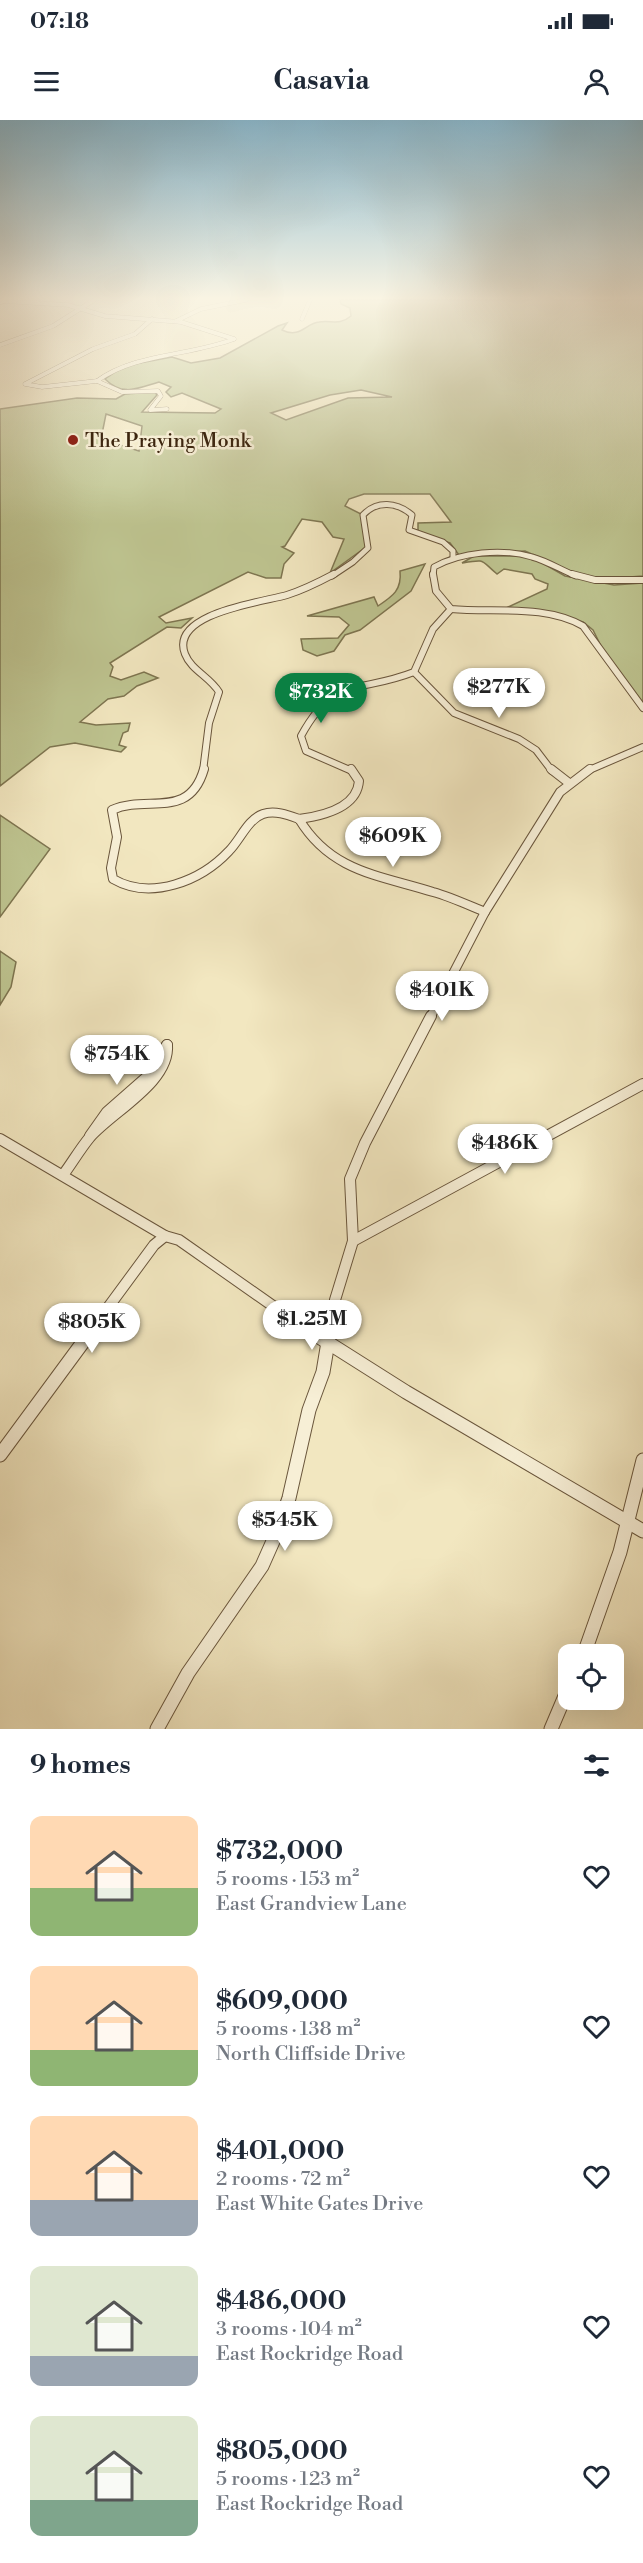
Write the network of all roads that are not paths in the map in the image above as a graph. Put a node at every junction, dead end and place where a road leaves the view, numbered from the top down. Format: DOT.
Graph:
graph roads {
  1 [pos="43,375"];
  2 [pos="105,375"];
  3 [pos="97,381"];
  4 [pos="167,409"];
  5 [pos="453,558"];
  6 [pos="643,580"];
  7 [pos="451,609"];
  8 [pos="414,672"];
  9 [pos="643,708"];
  10 [pos="643,747"];
  11 [pos="569,783"];
  12 [pos="299,819"];
  13 [pos="485,912"];
  14 [pos="643,1084"];
  15 [pos="89,1138"];
  16 [pos="0,1139"];
  17 [pos="63,1175"];
  18 [pos="165,1236"];
  19 [pos="353,1241"];
  20 [pos="327,1342"];
  21 [pos="0,1455"];
  22 [pos="643,1460"];
  23 [pos="626,1521"];
  24 [pos="643,1531"];
  25 [pos="588,1644"];
  26 [pos="559,1710"];
  27 [pos="157,1729"];
  28 [pos="550,1729"];
  1 -- 3 [label="street"];
  2 -- 3 [label="street"];
  3 -- 4 [label="street"];
  5 -- 6 [label="street"];
  5 -- 7 [label="street"];
  5 -- 12 [label="street"];
  7 -- 8 [label="street"];
  7 -- 9 [label="street"];
  8 -- 11 [label="street"];
  8 -- 12 [label="street"];
  10 -- 11 [label="street"];
  11 -- 13 [label="street"];
  12 -- 13 [label="street"];
  13 -- 19 [label="street"];
  14 -- 19 [label="street"];
  15 -- 15 [label="street"];
  15 -- 17 [label="street"];
  16 -- 17 [label="street"];
  17 -- 18 [label="street"];
  18 -- 20 [label="street"];
  18 -- 21 [label="street"];
  19 -- 20 [label="street"];
  20 -- 23 [label="street"];
  20 -- 27 [label="street"];
  22 -- 23 [label="street"];
  23 -- 24 [label="street"];
  23 -- 25 [label="street"];
  26 -- 28 [label="street"];
}
